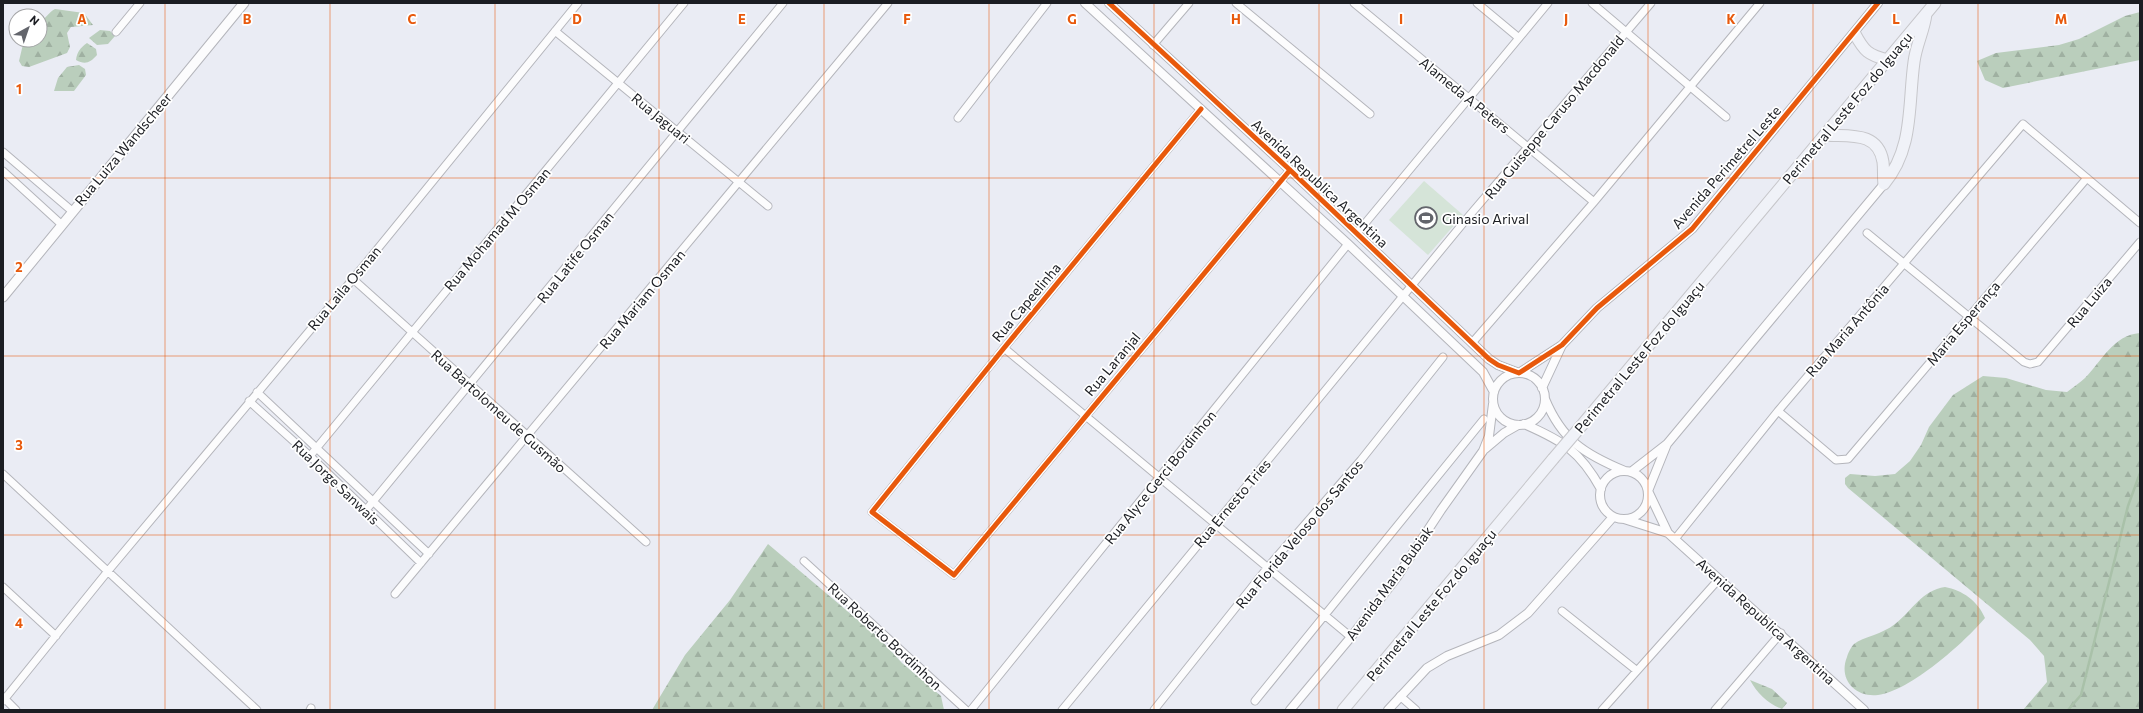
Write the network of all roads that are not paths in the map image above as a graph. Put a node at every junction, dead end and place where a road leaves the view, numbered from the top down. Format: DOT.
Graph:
graph roads {
  1 [pos="140,3"];
  2 [pos="244,3"];
  3 [pos="578,3"];
  4 [pos="684,3"];
  5 [pos="784,3"];
  6 [pos="888,3"];
  7 [pos="1048,3"];
  8 [pos="1085,3"];
  9 [pos="1109,3"];
  10 [pos="1189,3"];
  11 [pos="1236,3"];
  12 [pos="1354,3"];
  13 [pos="1477,3"];
  14 [pos="1548,3"];
  15 [pos="1592,3"];
  16 [pos="1651,3"];
  17 [pos="1760,3"];
  18 [pos="1878,3"];
  19 [pos="1935,3"];
  20 [pos="1926,14"];
  21 [pos="555,31"];
  22 [pos="116,32"];
  23 [pos="1626,33"];
  24 [pos="1855,34"];
  25 [pos="1519,38"];
  26 [pos="1153,45"];
  27 [pos="1888,60"];
  28 [pos="618,83"];
  29 [pos="1689,86"];
  30 [pos="1469,99"];
  31 [pos="1201,109"];
  32 [pos="1370,114"];
  33 [pos="1726,117"];
  34 [pos="958,118"];
  35 [pos="678,132"];
  36 [pos="1825,135"];
  37 [pos="1528,146"];
  38 [pos="3,152"];
  39 [pos="1290,170"];
  40 [pos="3,172"];
  41 [pos="2087,178"];
  42 [pos="1280,182"];
  43 [pos="740,183"];
  44 [pos="1884,184"];
  45 [pos="1594,202"];
  46 [pos="768,206"];
  47 [pos="72,211"];
  48 [pos="2140,223"];
  49 [pos="61,224"];
  50 [pos="1357,233"];
  51 [pos="1867,233"];
  52 [pos="2140,242"];
  53 [pos="1348,244"];
  54 [pos="1903,264"];
  55 [pos="353,279"];
  56 [pos="1412,286"];
  57 [pos="3,297"];
  58 [pos="1403,298"];
  59 [pos="1968,317"];
  60 [pos="412,332"];
  61 [pos="1472,343"];
  62 [pos="1562,345"];
  63 [pos="1004,348"];
  64 [pos="1443,357"];
  65 [pos="1519,373"];
  66 [pos="470,385"];
  67 [pos="1542,388"];
  68 [pos="257,392"];
  69 [pos="1494,392"];
  70 [pos="1545,399"];
  71 [pos="249,401"];
  72 [pos="1494,404"];
  73 [pos="1778,411"];
  74 [pos="1085,415"];
  75 [pos="1484,419"];
  76 [pos="1521,424"];
  77 [pos="527,437"];
  78 [pos="1667,444"];
  79 [pos="318,448"];
  80 [pos="1483,451"];
  81 [pos="310,456"];
  82 [pos="1628,471"];
  83 [pos="3,474"];
  84 [pos="1160,477"];
  85 [pos="1601,489"];
  86 [pos="1648,490"];
  87 [pos="374,502"];
  88 [pos="366,510"];
  89 [pos="1613,516"];
  90 [pos="1624,519"];
  91 [pos="1216,523"];
  92 [pos="1668,533"];
  93 [pos="1675,539"];
  94 [pos="646,542"];
  95 [pos="429,554"];
  96 [pos="804,561"];
  97 [pos="422,563"];
  98 [pos="1268,568"];
  99 [pos="108,571"];
  100 [pos="954,575"];
  101 [pos="1719,579"];
  102 [pos="3,587"];
  103 [pos="395,594"];
  104 [pos="1562,612"];
  105 [pos="1325,615"];
  106 [pos="1781,633"];
  107 [pos="56,636"];
  108 [pos="1351,637"];
  109 [pos="1636,670"];
  110 [pos="1400,696"];
  111 [pos="4,699"];
  112 [pos="1255,701"];
  113 [pos="16,710"];
  114 [pos="257,710"];
  115 [pos="966,710"];
  116 [pos="971,710"];
  117 [pos="1062,710"];
  118 [pos="1154,710"];
  119 [pos="1290,710"];
  120 [pos="1343,710"];
  121 [pos="1388,710"];
  122 [pos="1416,710"];
  123 [pos="1602,710"];
  124 [pos="1715,710"];
  125 [pos="1864,710"];
  1 -- 22 [label="street"];
  2 -- 47 [label="main road, Rua Luiza Wandscheer"];
  3 -- 21 [label="street, Rua Laila Osman"];
  4 -- 28 [label="street, Rua Mohamad M Osman"];
  5 -- 35 [label="street, Rua Latife Osman"];
  6 -- 43 [label="street, Rua Mariam Osman"];
  7 -- 34 [label="street"];
  8 -- 31 [label="street, Avenida Republica Argentina"];
  9 -- 26 [label="street, Avenida Republica Argentina"];
  10 -- 26 [label="street"];
  11 -- 32 [label="street"];
  12 -- 30 [label="street, Alameda A Peters"];
  13 -- 25 [label="street"];
  14 -- 25 [label="street"];
  15 -- 23 [label="street"];
  16 -- 23 [label="street, Rua Guiseppe Caruso Macdonald"];
  17 -- 29 [label="street"];
  18 -- 24 [label="street, Avenida Perimetrel Leste"];
  19 -- 20 [label="highway, Perimetral Leste Foz do Iguaçu"];
  20 -- 27 [label="highway, Perimetral Leste Foz do Iguaçu"];
  20 -- 44 [label="highway"];
  21 -- 28 [label="street, Rua Jaguari"];
  21 -- 55 [label="street, Rua Laila Osman"];
  23 -- 29 [label="street"];
  23 -- 37 [label="street, Rua Guiseppe Caruso Macdonald"];
  24 -- 27 [label="highway"];
  24 -- 62 [label="street, Avenida Perimetrel Leste"];
  25 -- 30 [label="street"];
  26 -- 39 [label="street, Avenida Republica Argentina"];
  27 -- 36 [label="highway, Perimetral Leste Foz do Iguaçu"];
  28 -- 35 [label="street, Rua Jaguari"];
  28 -- 60 [label="street, Rua Mohamad M Osman"];
  29 -- 33 [label="street"];
  29 -- 45 [label="street"];
  30 -- 37 [label="street, Alameda A Peters"];
  30 -- 50 [label="street"];
  31 -- 42 [label="street, Avenida Republica Argentina"];
  31 -- 63 [label="street, Rua Capeelinha"];
  35 -- 43 [label="street, Rua Jaguari"];
  35 -- 66 [label="street, Rua Latife Osman"];
  36 -- 44 [label="highway"];
  36 -- 120 [label="highway, Perimetral Leste Foz do Iguaçu, bridge"];
  37 -- 45 [label="street, Alameda A Peters"];
  37 -- 56 [label="street, Rua Guiseppe Caruso Macdonald"];
  38 -- 47 [label="street"];
  39 -- 42 [label="street, Rua Laranjal"];
  39 -- 50 [label="street, Avenida Republica Argentina"];
  40 -- 49 [label="street"];
  41 -- 48 [label="street"];
  41 -- 54 [label="street, Rua Maria Antônia"];
  41 -- 59 [label="street, Maria Esperança"];
  42 -- 53 [label="street, Avenida Republica Argentina"];
  42 -- 74 [label="street, Rua Laranjal"];
  43 -- 46 [label="street, Rua Jaguari"];
  43 -- 77 [label="street, Rua Mariam Osman"];
  44 -- 78 [label="street"];
  45 -- 61 [label="street"];
  47 -- 49 [label="main road, Rua Luiza Wandscheer"];
  49 -- 57 [label="main road, Rua Luiza Wandscheer"];
  50 -- 56 [label="street, Avenida Republica Argentina"];
  51 -- 54 [label="street"];
  52 -- 59 [label="street, Rua Luiza"];
  53 -- 58 [label="street, Avenida Republica Argentina"];
  53 -- 84 [label="street, Rua Alyce Gerci Bordinhon"];
  54 -- 59 [label="street"];
  54 -- 73 [label="street, Rua Maria Antônia"];
  55 -- 60 [label="street, Rua Bartolomeu de Gusmão"];
  55 -- 68 [label="street, Rua Laila Osman"];
  56 -- 58 [label="street, Rua Guiseppe Caruso Macdonald"];
  56 -- 61 [label="street, Avenida Republica Argentina"];
  58 -- 69 [label="street, Avenida Republica Argentina"];
  58 -- 91 [label="street, Rua Ernesto Tries"];
  59 -- 73 [label="street, Maria Esperança"];
  60 -- 66 [label="street, Rua Bartolomeu de Gusmão"];
  60 -- 79 [label="street, Rua Mohamad M Osman"];
  61 -- 65 [label="street, Avenida Republica Argentina"];
  62 -- 65 [label="street, Avenida Perimetrel Leste"];
  62 -- 67 [label="street, Avenida Perimetrel Leste"];
  63 -- 74 [label="street"];
  63 -- 100 [label="street, Rua Capeelinha"];
  64 -- 98 [label="street, Rua Florida Veloso dos Santos"];
  65 -- 67 [label="street"];
  65 -- 69 [label="street"];
  66 -- 77 [label="street, Rua Bartolomeu de Gusmão"];
  66 -- 87 [label="street, Rua Latife Osman"];
  67 -- 70 [label="street"];
  68 -- 71 [label="street, Rua Laila Osman"];
  68 -- 79 [label="street, Rua Jorge Sanwais"];
  69 -- 72 [label="street"];
  70 -- 76 [label="street"];
  70 -- 82 [label="street"];
  71 -- 81 [label="street, Rua Jorge Sanwais"];
  71 -- 99 [label="street, Rua Laila Osman"];
  72 -- 76 [label="street"];
  72 -- 80 [label="street, Avenida Maria Bubiak"];
  73 -- 93 [label="street, Rua Maria Antônia"];
  74 -- 84 [label="street"];
  74 -- 100 [label="street, Rua Laranjal"];
  75 -- 105 [label="street"];
  76 -- 80 [label="street, Avenida Maria Bubiak"];
  76 -- 85 [label="street"];
  77 -- 94 [label="street, Rua Bartolomeu de Gusmão"];
  77 -- 95 [label="street, Rua Mariam Osman"];
  78 -- 82 [label="street"];
  78 -- 86 [label="street"];
  79 -- 81 [label="street, Rua Mohamad M Osman"];
  79 -- 87 [label="street, Rua Jorge Sanwais"];
  80 -- 108 [label="street, Avenida Maria Bubiak"];
  81 -- 88 [label="street, Rua Jorge Sanwais"];
  82 -- 85 [label="street"];
  82 -- 86 [label="street"];
  83 -- 99 [label="street"];
  84 -- 91 [label="street"];
  84 -- 116 [label="street, Rua Alyce Gerci Bordinhon"];
  85 -- 89 [label="street"];
  86 -- 90 [label="street"];
  86 -- 92 [label="street, Avenida Republica Argentina"];
  87 -- 88 [label="street, Rua Latife Osman"];
  87 -- 95 [label="street, Rua Jorge Sanwais"];
  88 -- 97 [label="street, Rua Jorge Sanwais"];
  89 -- 90 [label="street"];
  89 -- 110 [label="street"];
  90 -- 92 [label="street, Avenida Republica Argentina"];
  91 -- 98 [label="street"];
  91 -- 117 [label="street, Rua Ernesto Tries"];
  92 -- 93 [label="street, Avenida Republica Argentina"];
  93 -- 101 [label="street, Avenida Republica Argentina"];
  95 -- 97 [label="street, Rua Mariam Osman"];
  96 -- 115 [label="street, Rua Roberto Bordinhon"];
  97 -- 103 [label="street, Rua Mariam Osman"];
  98 -- 105 [label="street"];
  98 -- 118 [label="street, Rua Florida Veloso dos Santos"];
  99 -- 107 [label="street, Rua Laila Osman"];
  99 -- 114 [label="street"];
  101 -- 106 [label="street, Avenida Republica Argentina"];
  101 -- 109 [label="street"];
  102 -- 107 [label="street"];
  104 -- 109 [label="street"];
  105 -- 108 [label="street"];
  105 -- 112 [label="street"];
  106 -- 124 [label="street"];
  106 -- 125 [label="street, Avenida Republica Argentina"];
  107 -- 111 [label="street, Rua Laila Osman"];
  108 -- 119 [label="street, Avenida Maria Bubiak"];
  109 -- 123 [label="street"];
  110 -- 121 [label="street"];
  110 -- 122 [label="street"];
  111 -- 113 [label="street"];
}
